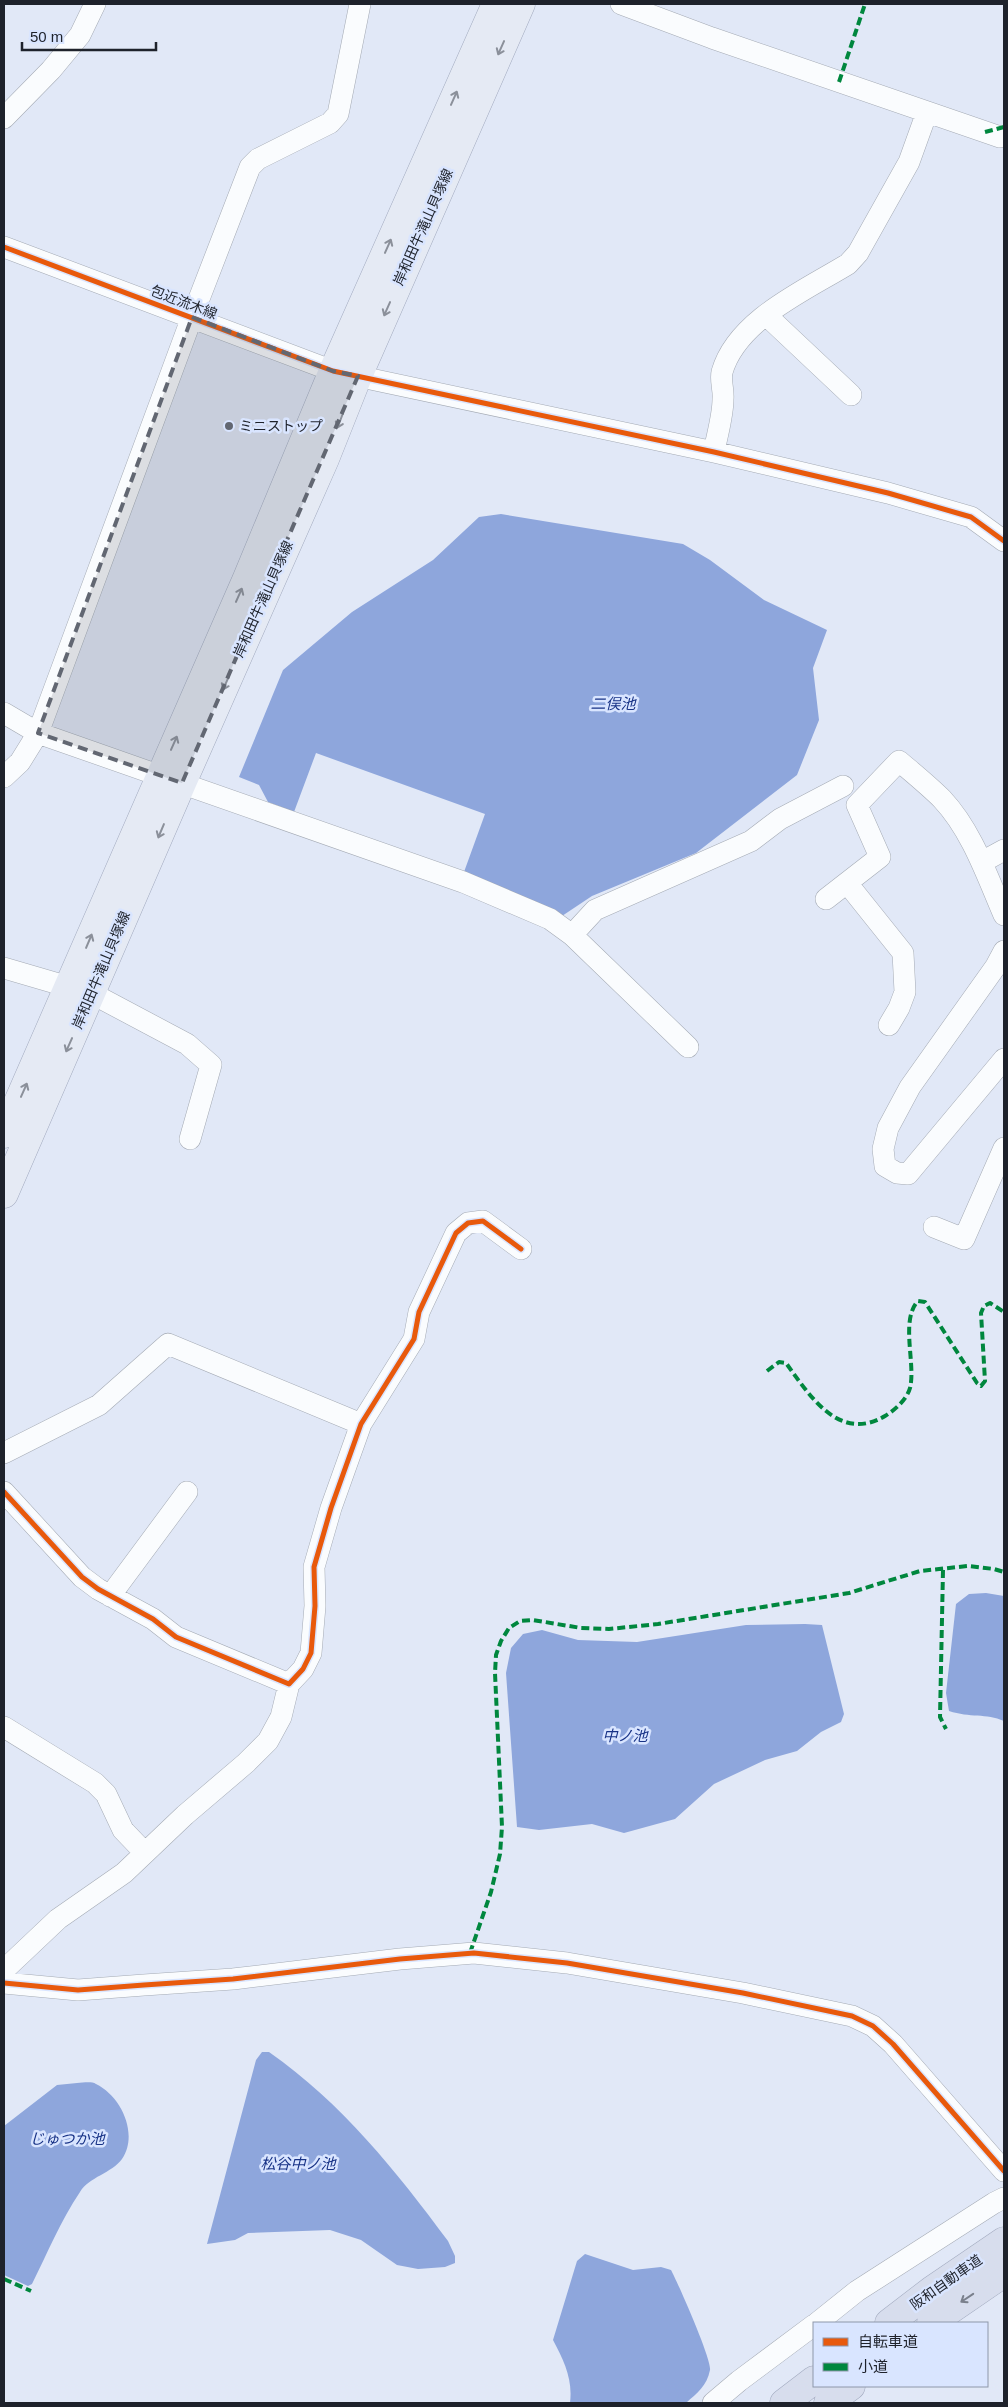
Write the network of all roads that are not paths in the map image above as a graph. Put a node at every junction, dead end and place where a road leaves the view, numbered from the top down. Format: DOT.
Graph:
graph roads {
  1 [pos="95,4"];
  2 [pos="360,4"];
  3 [pos="496,4"];
  4 [pos="521,4"];
  5 [pos="621,4"];
  6 [pos="927,112"];
  7 [pos="4,118"];
  8 [pos="1000,137"];
  9 [pos="4,247"];
  10 [pos="766,315"];
  11 [pos="192,317"];
  12 [pos="345,373"];
  13 [pos="851,395"];
  14 [pos="714,452"];
  15 [pos="1004,541"];
  16 [pos="4,713"];
  17 [pos="38,733"];
  18 [pos="4,776"];
  19 [pos="171,779"];
  20 [pos="843,786"];
  21 [pos="1004,850"];
  22 [pos="982,862"];
  23 [pos="847,883"];
  24 [pos="826,899"];
  25 [pos="1004,915"];
  26 [pos="572,935"];
  27 [pos="1004,951"];
  28 [pos="4,968"];
  29 [pos="80,990"];
  30 [pos="888,1025"];
  31 [pos="688,1046"];
  32 [pos="1004,1059"];
  33 [pos="4,1134"];
  34 [pos="190,1139"];
  35 [pos="1004,1148"];
  36 [pos="4,1194"];
  37 [pos="934,1227"];
  38 [pos="520,1249"];
  39 [pos="361,1424"];
  40 [pos="4,1453"];
  41 [pos="4,1492"];
  42 [pos="186,1492"];
  43 [pos="110,1596"];
  44 [pos="289,1684"];
  45 [pos="4,1727"];
  46 [pos="145,1854"];
  47 [pos="4,1970"];
  48 [pos="4,1983"];
  49 [pos="1004,2171"];
  50 [pos="1004,2198"];
  51 [pos="1004,2241"];
  52 [pos="1004,2273"];
  53 [pos="818,2322"];
  54 [pos="890,2322"];
  55 [pos="932,2322"];
  56 [pos="813,2326"];
  57 [pos="813,2381"];
  58 [pos="850,2387"];
  59 [pos="714,2403"];
  60 [pos="784,2403"];
  61 [pos="828,2403"];
  1 -- 7 [label="street"];
  2 -- 11 [label="street"];
  12 -- 3 [label="main road, 岸和田牛滝山貝塚線, one-way"];
  4 -- 12 [label="main road, 岸和田牛滝山貝塚線, one-way"];
  5 -- 6 [label="street"];
  6 -- 8 [label="street"];
  6 -- 10 [label="street"];
  9 -- 11 [label="street, 包近流木線"];
  10 -- 13 [label="street"];
  10 -- 14 [label="street"];
  11 -- 12 [label="street, 包近流木線"];
  11 -- 17 [label="street"];
  12 -- 14 [label="street, 包近流木線"];
  12 -- 19 [label="main road, 岸和田牛滝山貝塚線"];
  14 -- 15 [label="street, 包近流木線"];
  16 -- 17 [label="street"];
  17 -- 18 [label="street"];
  17 -- 19 [label="street"];
  19 -- 26 [label="street"];
  19 -- 29 [label="main road, 岸和田牛滝山貝塚線"];
  20 -- 26 [label="street"];
  21 -- 22 [label="street"];
  22 -- 23 [label="street"];
  22 -- 25 [label="street"];
  23 -- 24 [label="street"];
  23 -- 30 [label="street"];
  26 -- 31 [label="street"];
  27 -- 32 [label="street"];
  28 -- 29 [label="street"];
  33 -- 29 [label="main road, 岸和田牛滝山貝塚線, one-way"];
  29 -- 34 [label="street"];
  29 -- 36 [label="main road, 岸和田牛滝山貝塚線, one-way"];
  35 -- 37 [label="street"];
  38 -- 39 [label="street"];
  39 -- 40 [label="street"];
  39 -- 44 [label="street"];
  41 -- 43 [label="street"];
  42 -- 43 [label="street"];
  43 -- 44 [label="street"];
  44 -- 46 [label="street"];
  45 -- 46 [label="street"];
  46 -- 47 [label="street"];
  48 -- 49 [label="street"];
  50 -- 53 [label="street"];
  51 -- 54 [label="highway, 阪和自動車道"];
  52 -- 55 [label="highway, 阪和自動車道, one-way"];
  56 -- 59 [label="street"];
  57 -- 60 [label="highway"];
  58 -- 61 [label="highway"];
}
